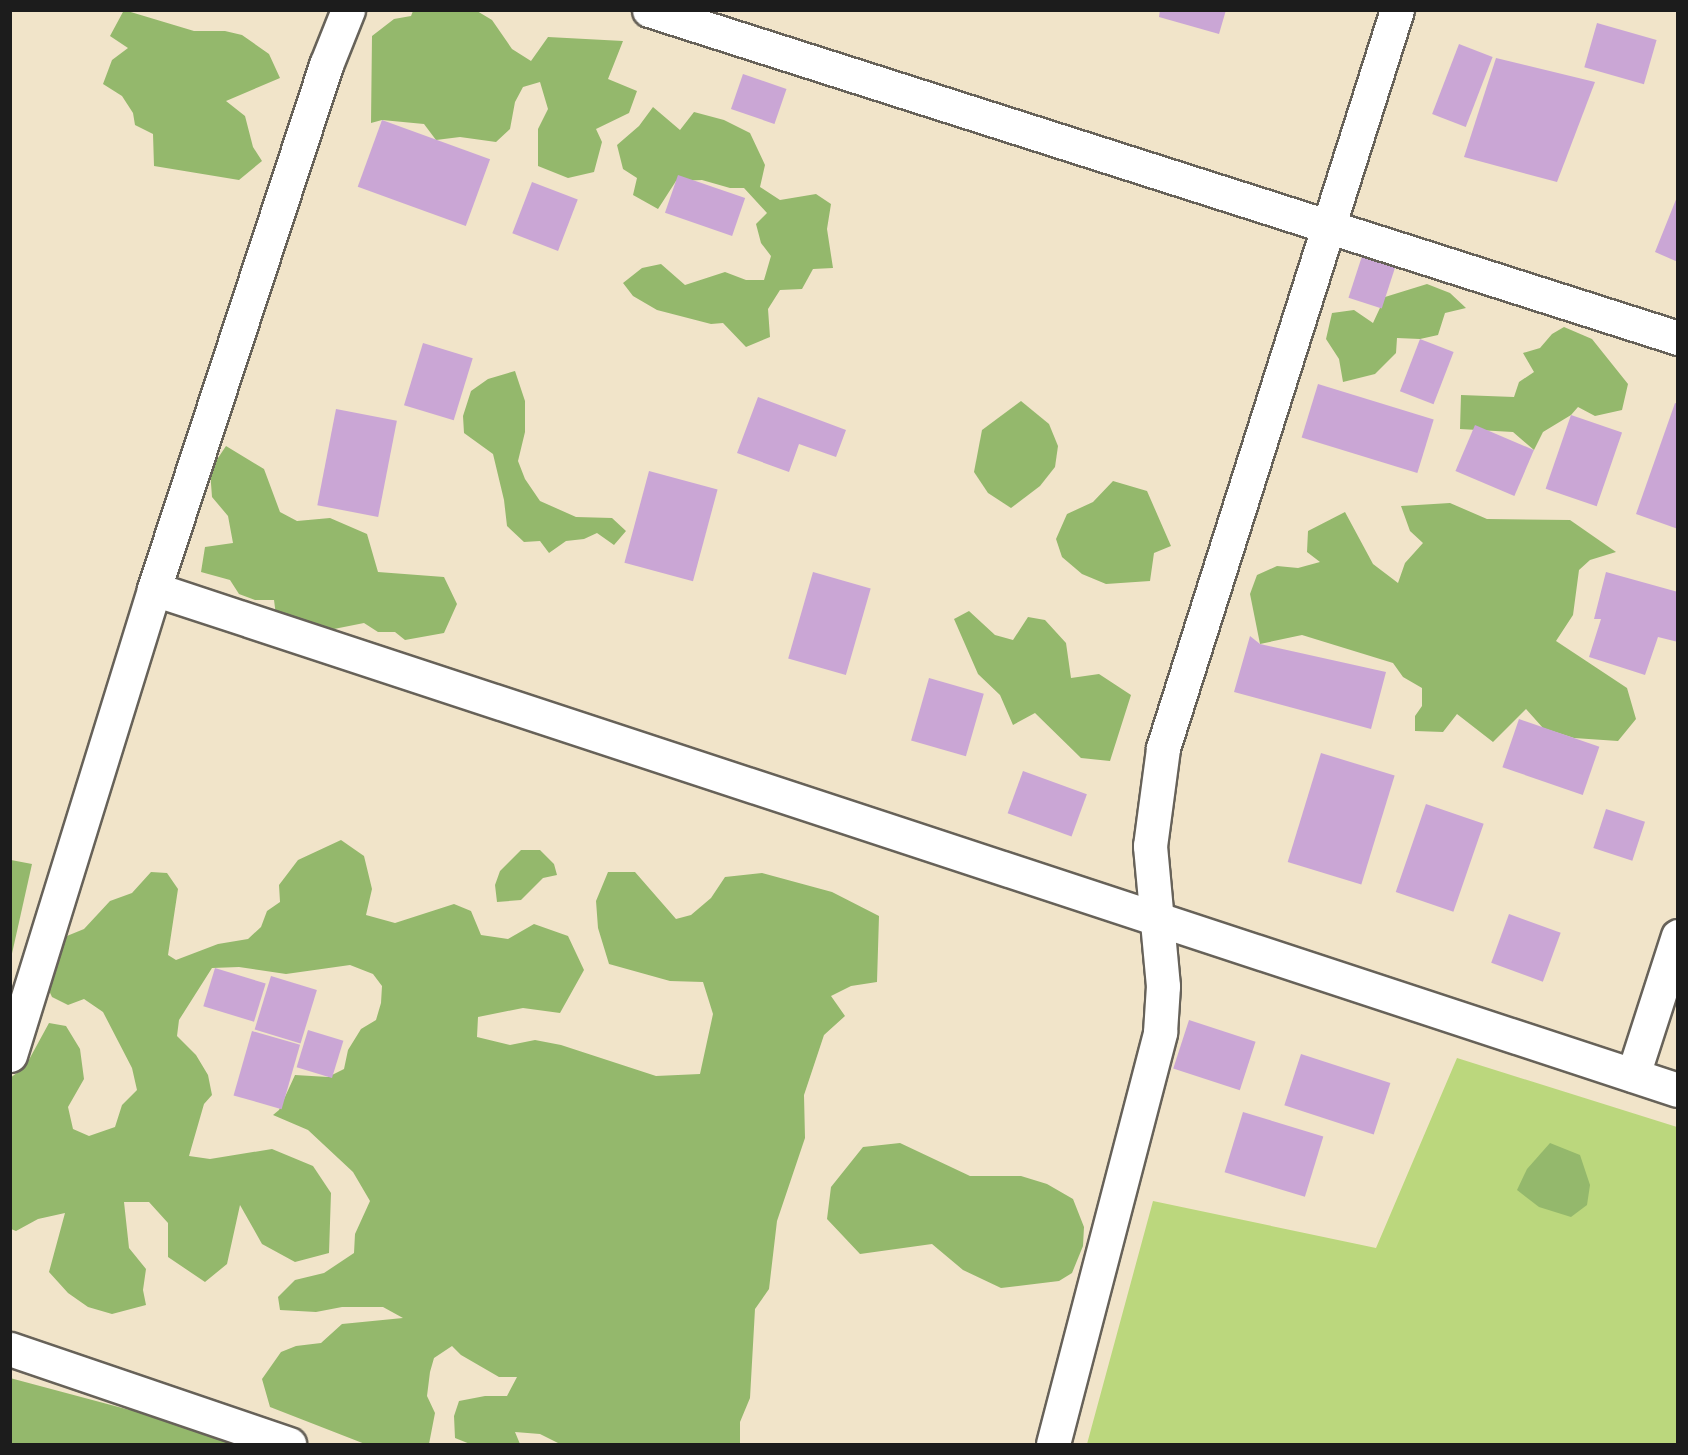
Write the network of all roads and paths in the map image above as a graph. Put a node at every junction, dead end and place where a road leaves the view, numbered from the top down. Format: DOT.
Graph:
graph roads {
  1 [pos="348,10"];
  2 [pos="649,10"];
  3 [pos="1397,10"];
  4 [pos="1329,226"];
  5 [pos="1677,338"];
  6 [pos="154,590"];
  7 [pos="1157,919"];
  8 [pos="1677,936"];
  9 [pos="10,1055"];
  10 [pos="1633,1075"];
  11 [pos="1677,1090"];
  12 [pos="10,1349"];
  13 [pos="289,1444"];
  14 [pos="1053,1444"];
  1 -- 6 [label="street"];
  2 -- 4 [label="street"];
  3 -- 4 [label="street"];
  4 -- 5 [label="street"];
  4 -- 7 [label="street"];
  6 -- 7 [label="street"];
  6 -- 9 [label="street"];
  7 -- 10 [label="street"];
  7 -- 14 [label="street"];
  8 -- 10 [label="street"];
  10 -- 11 [label="street"];
  12 -- 13 [label="street"];
}
